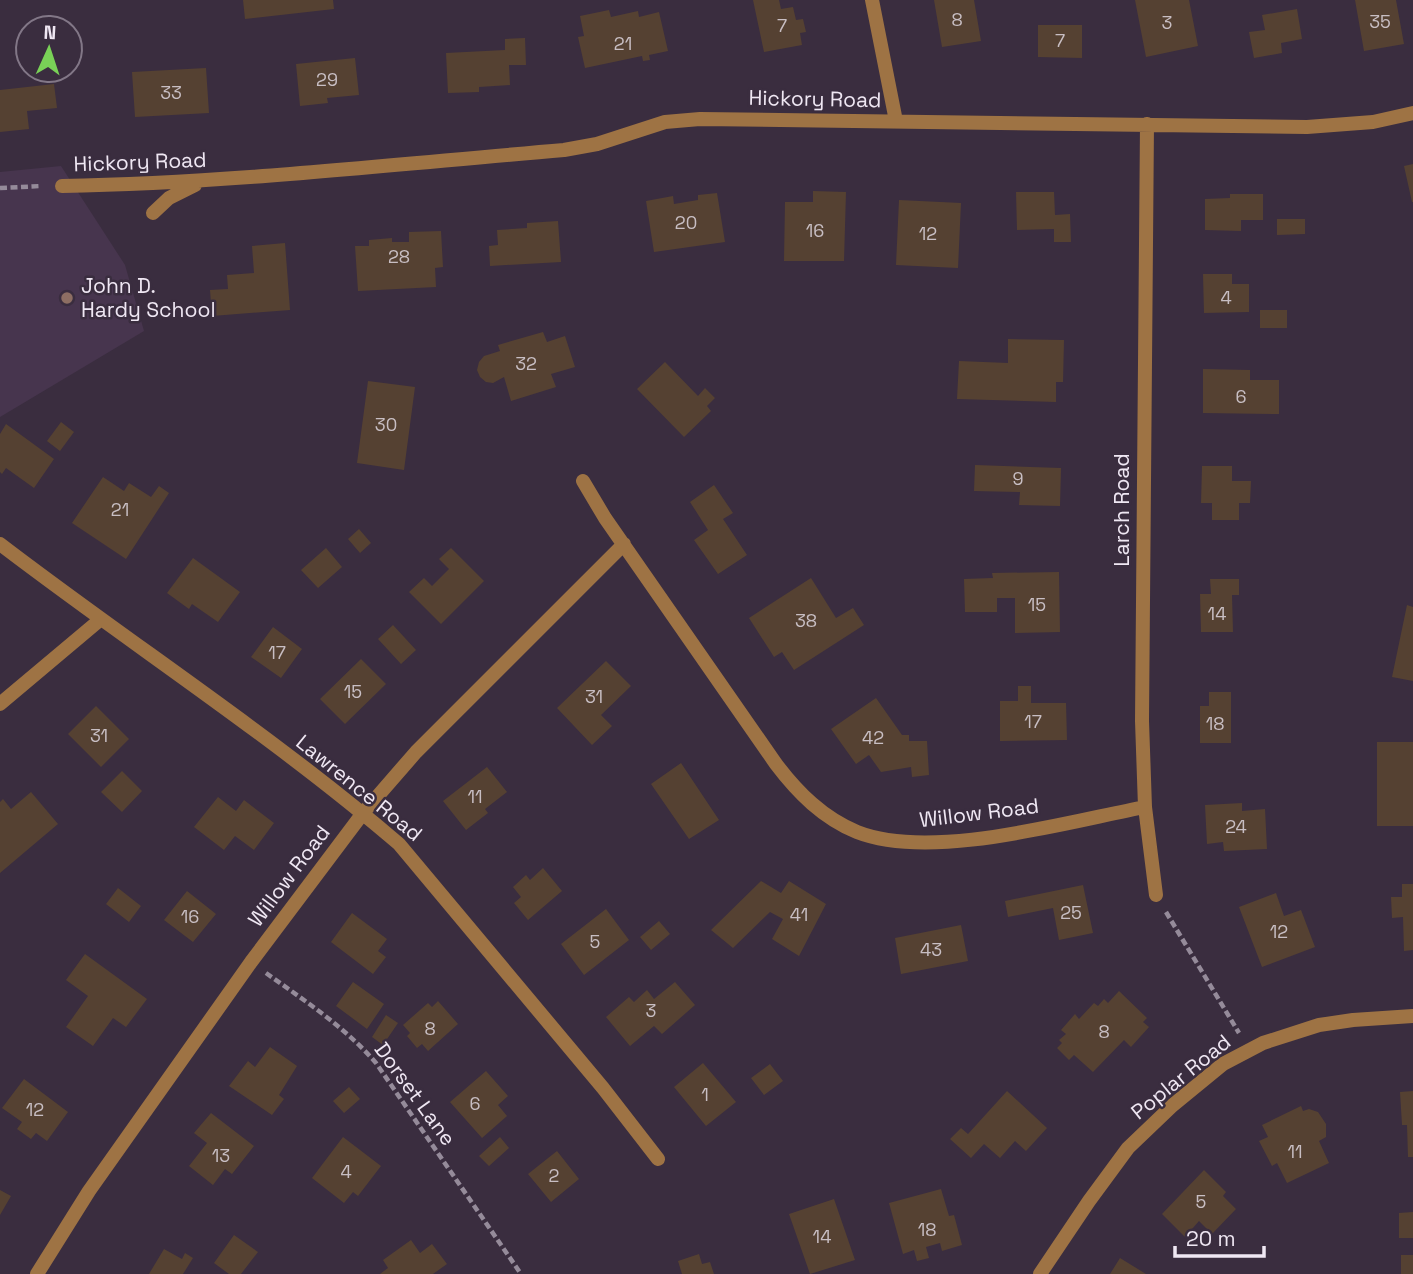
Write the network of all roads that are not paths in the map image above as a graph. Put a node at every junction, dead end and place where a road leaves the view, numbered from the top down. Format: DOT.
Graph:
graph roads {
  1 [pos="872,0"];
  2 [pos="1413,113"];
  3 [pos="896,121"];
  4 [pos="1147,124"];
  5 [pos="220,179"];
  6 [pos="62,186"];
  7 [pos="153,213"];
  8 [pos="583,481"];
  9 [pos="0,544"];
  10 [pos="624,544"];
  11 [pos="101,619"];
  12 [pos="0,704"];
  13 [pos="1145,807"];
  14 [pos="363,813"];
  15 [pos="1156,895"];
  16 [pos="1413,1016"];
  17 [pos="658,1159"];
  18 [pos="37,1274"];
  19 [pos="1040,1274"];
  1 -- 3 [label="street"];
  2 -- 4 [label="street, Hickory Road"];
  3 -- 4 [label="street, Hickory Road"];
  3 -- 5 [label="street, Hickory Road"];
  4 -- 13 [label="street, Larch Road"];
  5 -- 6 [label="street, Hickory Road"];
  5 -- 7 [label="street, Hickory Road"];
  8 -- 10 [label="street, Willow Road"];
  9 -- 11 [label="street, Lawrence Road"];
  10 -- 13 [label="street, Willow Road"];
  10 -- 14 [label="street, Willow Road"];
  11 -- 12 [label="street"];
  11 -- 14 [label="street, Lawrence Road"];
  13 -- 15 [label="street, Larch Road"];
  14 -- 17 [label="street, Lawrence Road"];
  14 -- 18 [label="street, Willow Road"];
  16 -- 19 [label="street, Poplar Road"];
}
